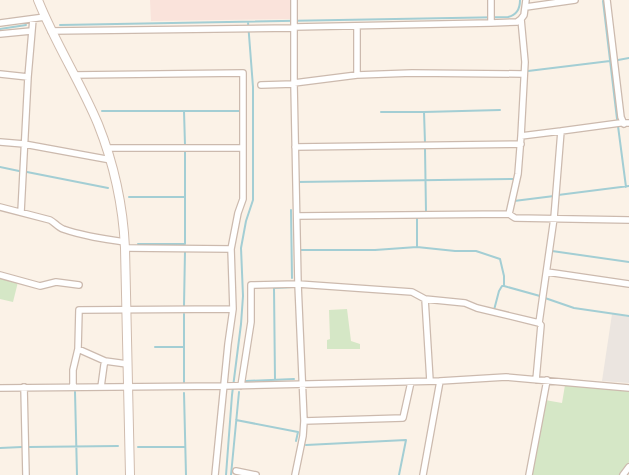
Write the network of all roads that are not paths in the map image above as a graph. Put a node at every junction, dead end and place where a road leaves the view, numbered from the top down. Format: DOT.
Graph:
graph roads {
  1 [pos="38,0"];
  2 [pos="294,0"];
  3 [pos="490,0"];
  4 [pos="526,0"];
  5 [pos="575,0"];
  6 [pos="607,0"];
  7 [pos="526,7"];
  8 [pos="45,17"];
  9 [pos="33,19"];
  10 [pos="521,19"];
  11 [pos="491,22"];
  12 [pos="0,23"];
  13 [pos="357,26"];
  14 [pos="294,27"];
  15 [pos="31,31"];
  16 [pos="51,31"];
  17 [pos="0,34"];
  18 [pos="0,74"];
  19 [pos="524,74"];
  20 [pos="74,75"];
  21 [pos="357,75"];
  22 [pos="28,77"];
  23 [pos="294,84"];
  24 [pos="261,85"];
  25 [pos="627,124"];
  26 [pos="561,131"];
  27 [pos="521,136"];
  28 [pos="0,142"];
  29 [pos="24,144"];
  30 [pos="520,144"];
  31 [pos="106,148"];
  32 [pos="243,148"];
  33 [pos="295,148"];
  34 [pos="111,160"];
  35 [pos="0,207"];
  36 [pos="21,212"];
  37 [pos="509,214"];
  38 [pos="297,216"];
  39 [pos="554,218"];
  40 [pos="629,220"];
  41 [pos="125,245"];
  42 [pos="232,249"];
  43 [pos="547,272"];
  44 [pos="0,275"];
  45 [pos="298,284"];
  46 [pos="629,284"];
  47 [pos="79,285"];
  48 [pos="425,299"];
  49 [pos="233,309"];
  50 [pos="126,310"];
  51 [pos="538,323"];
  52 [pos="78,349"];
  53 [pos="105,361"];
  54 [pos="127,364"];
  55 [pos="536,380"];
  56 [pos="547,380"];
  57 [pos="430,381"];
  58 [pos="440,381"];
  59 [pos="411,382"];
  60 [pos="303,384"];
  61 [pos="226,386"];
  62 [pos="239,386"];
  63 [pos="24,387"];
  64 [pos="73,387"];
  65 [pos="101,387"];
  66 [pos="128,387"];
  67 [pos="0,388"];
  68 [pos="629,388"];
  69 [pos="304,421"];
  70 [pos="629,467"];
  71 [pos="236,471"];
  72 [pos="26,475"];
  73 [pos="130,475"];
  74 [pos="215,475"];
  75 [pos="256,475"];
  76 [pos="295,475"];
  77 [pos="423,475"];
  78 [pos="529,475"];
  79 [pos="623,475"];
  1 -- 8 [label="street"];
  2 -- 14 [label="street"];
  3 -- 11 [label="street"];
  4 -- 7 [label="street"];
  5 -- 7 [label="street"];
  6 -- 25 [label="street"];
  7 -- 10 [label="street"];
  8 -- 9 [label="street"];
  8 -- 16 [label="street"];
  9 -- 12 [label="street"];
  9 -- 15 [label="street"];
  10 -- 11 [label="street"];
  10 -- 19 [label="street"];
  11 -- 13 [label="street"];
  13 -- 14 [label="street"];
  13 -- 21 [label="street"];
  14 -- 16 [label="street"];
  14 -- 23 [label="street"];
  15 -- 17 [label="street"];
  15 -- 22 [label="street"];
  16 -- 20 [label="street"];
  18 -- 22 [label="street"];
  19 -- 21 [label="street"];
  19 -- 27 [label="street"];
  20 -- 31 [label="street"];
  20 -- 32 [label="street"];
  21 -- 23 [label="street"];
  22 -- 29 [label="street"];
  23 -- 24 [label="street"];
  23 -- 33 [label="street"];
  25 -- 26 [label="street"];
  26 -- 27 [label="street"];
  26 -- 39 [label="street"];
  27 -- 30 [label="street"];
  28 -- 29 [label="street"];
  29 -- 34 [label="street"];
  29 -- 36 [label="street"];
  30 -- 33 [label="street"];
  30 -- 37 [label="street"];
  31 -- 32 [label="street"];
  31 -- 34 [label="street"];
  32 -- 42 [label="street"];
  33 -- 38 [label="street"];
  34 -- 41 [label="street"];
  35 -- 36 [label="street"];
  36 -- 41 [label="street"];
  37 -- 38 [label="street"];
  37 -- 39 [label="street"];
  38 -- 45 [label="street"];
  39 -- 40 [label="street"];
  39 -- 43 [label="street"];
  41 -- 42 [label="street"];
  41 -- 50 [label="street"];
  42 -- 49 [label="street"];
  43 -- 46 [label="street"];
  43 -- 51 [label="street"];
  44 -- 47 [label="street"];
  45 -- 48 [label="street"];
  45 -- 60 [label="street"];
  45 -- 62 [label="street"];
  48 -- 51 [label="street"];
  48 -- 57 [label="street"];
  49 -- 50 [label="street"];
  49 -- 61 [label="street"];
  50 -- 52 [label="street"];
  50 -- 54 [label="street"];
  51 -- 55 [label="street"];
  52 -- 53 [label="street"];
  52 -- 64 [label="street"];
  53 -- 54 [label="street"];
  53 -- 65 [label="street"];
  54 -- 66 [label="street"];
  55 -- 56 [label="street"];
  55 -- 58 [label="street"];
  56 -- 68 [label="street"];
  56 -- 78 [label="street"];
  57 -- 58 [label="street"];
  57 -- 59 [label="street"];
  58 -- 77 [label="street"];
  59 -- 60 [label="street"];
  59 -- 69 [label="street"];
  60 -- 62 [label="street"];
  60 -- 69 [label="street"];
  61 -- 62 [label="street"];
  61 -- 66 [label="street"];
  61 -- 74 [label="street"];
  63 -- 64 [label="street"];
  63 -- 67 [label="street"];
  63 -- 72 [label="street"];
  64 -- 65 [label="street"];
  65 -- 66 [label="street"];
  66 -- 73 [label="street"];
  69 -- 76 [label="street"];
  70 -- 79 [label="street"];
  71 -- 75 [label="street"];
}
